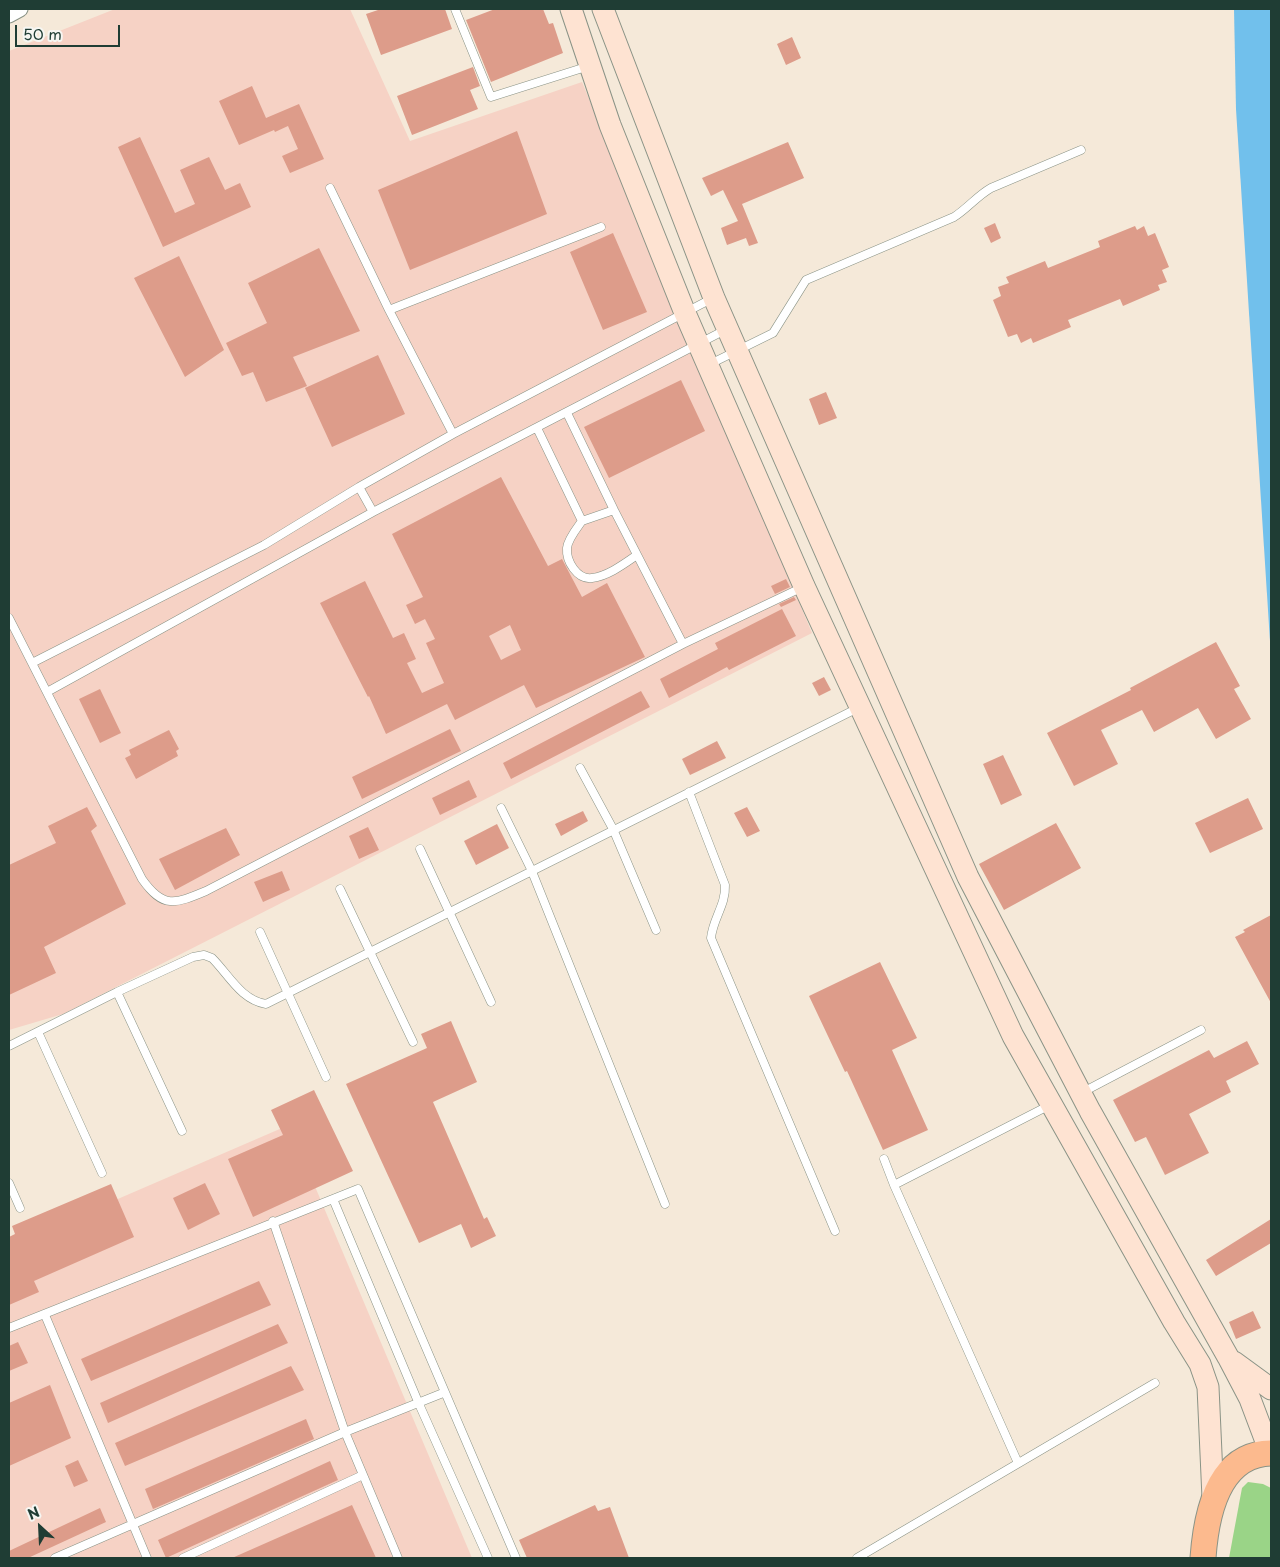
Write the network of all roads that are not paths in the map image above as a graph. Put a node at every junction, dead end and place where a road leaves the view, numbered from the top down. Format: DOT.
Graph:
graph roads {
  1 [pos="20,9"];
  2 [pos="455,9"];
  3 [pos="570,9"];
  4 [pos="603,9"];
  5 [pos="9,15"];
  6 [pos="591,65"];
  7 [pos="1081,150"];
  8 [pos="330,188"];
  9 [pos="601,227"];
  10 [pos="714,298"];
  11 [pos="389,310"];
  12 [pos="685,313"];
  13 [pos="729,328"];
  14 [pos="699,342"];
  15 [pos="738,350"];
  16 [pos="708,364"];
  17 [pos="567,413"];
  18 [pos="537,428"];
  19 [pos="453,434"];
  20 [pos="359,487"];
  21 [pos="614,510"];
  22 [pos="372,512"];
  23 [pos="582,521"];
  24 [pos="637,555"];
  25 [pos="804,586"];
  26 [pos="9,618"];
  27 [pos="683,644"];
  28 [pos="32,663"];
  29 [pos="47,692"];
  30 [pos="860,707"];
  31 [pos="580,768"];
  32 [pos="689,792"];
  33 [pos="501,808"];
  34 [pos="613,829"];
  35 [pos="420,849"];
  36 [pos="531,869"];
  37 [pos="340,889"];
  38 [pos="449,911"];
  39 [pos="656,930"];
  40 [pos="260,932"];
  41 [pos="370,952"];
  42 [pos="117,992"];
  43 [pos="289,994"];
  44 [pos="491,1002"];
  45 [pos="1201,1030"];
  46 [pos="38,1032"];
  47 [pos="413,1042"];
  48 [pos="9,1046"];
  49 [pos="326,1077"];
  50 [pos="1081,1093"];
  51 [pos="1051,1104"];
  52 [pos="182,1131"];
  53 [pos="884,1159"];
  54 [pos="102,1173"];
  55 [pos="9,1183"];
  56 [pos="894,1185"];
  57 [pos="333,1200"];
  58 [pos="665,1204"];
  59 [pos="20,1208"];
  60 [pos="273,1222"];
  61 [pos="835,1231"];
  62 [pos="45,1315"];
  63 [pos="9,1328"];
  64 [pos="1228,1357"];
  65 [pos="1155,1383"];
  66 [pos="1271,1389"];
  67 [pos="443,1392"];
  68 [pos="418,1404"];
  69 [pos="345,1432"];
  70 [pos="1270,1453"];
  71 [pos="1018,1463"];
  72 [pos="363,1475"];
  73 [pos="1213,1498"];
  74 [pos="134,1524"];
  75 [pos="55,1558"];
  76 [pos="148,1558"];
  77 [pos="183,1558"];
  78 [pos="398,1558"];
  79 [pos="488,1558"];
  80 [pos="516,1558"];
  81 [pos="857,1558"];
  82 [pos="1203,1558"];
  1 -- 5 [label="street"];
  2 -- 6 [label="lane"];
  3 -- 6 [label="main road"];
  4 -- 10 [label="main road"];
  6 -- 12 [label="main road"];
  7 -- 15 [label="lane"];
  8 -- 11 [label="lane"];
  9 -- 11 [label="lane"];
  10 -- 12 [label="lane"];
  10 -- 13 [label="main road"];
  11 -- 19 [label="lane"];
  12 -- 14 [label="main road"];
  12 -- 19 [label="lane"];
  13 -- 14 [label="lane"];
  13 -- 15 [label="main road"];
  14 -- 16 [label="main road"];
  14 -- 17 [label="lane"];
  15 -- 16 [label="lane"];
  15 -- 50 [label="main road"];
  16 -- 25 [label="main road"];
  17 -- 18 [label="lane"];
  17 -- 21 [label="lane"];
  18 -- 22 [label="lane"];
  18 -- 23 [label="lane"];
  19 -- 20 [label="lane"];
  20 -- 22 [label="lane"];
  20 -- 28 [label="lane"];
  21 -- 23 [label="lane"];
  21 -- 24 [label="lane"];
  22 -- 29 [label="lane"];
  23 -- 24 [label="lane"];
  24 -- 27 [label="lane"];
  25 -- 27 [label="lane"];
  25 -- 30 [label="main road"];
  26 -- 28 [label="lane"];
  27 -- 29 [label="lane"];
  28 -- 29 [label="lane"];
  30 -- 32 [label="lane"];
  30 -- 51 [label="main road"];
  31 -- 34 [label="lane"];
  32 -- 34 [label="lane"];
  32 -- 61 [label="lane"];
  33 -- 36 [label="lane"];
  34 -- 36 [label="lane"];
  34 -- 39 [label="lane"];
  35 -- 38 [label="lane"];
  36 -- 38 [label="lane"];
  36 -- 58 [label="lane"];
  37 -- 41 [label="lane"];
  38 -- 41 [label="lane"];
  38 -- 44 [label="lane"];
  40 -- 43 [label="lane"];
  41 -- 43 [label="lane"];
  41 -- 47 [label="lane"];
  42 -- 43 [label="lane"];
  42 -- 46 [label="lane"];
  42 -- 52 [label="lane"];
  43 -- 49 [label="lane"];
  45 -- 50 [label="lane"];
  46 -- 48 [label="lane"];
  46 -- 54 [label="lane"];
  50 -- 64 [label="main road"];
  51 -- 56 [label="lane"];
  51 -- 73 [label="main road"];
  53 -- 56 [label="lane"];
  55 -- 59 [label="lane"];
  56 -- 71 [label="lane"];
  57 -- 60 [label="lane"];
  57 -- 67 [label="lane"];
  57 -- 68 [label="lane"];
  60 -- 62 [label="lane"];
  60 -- 69 [label="lane"];
  62 -- 63 [label="lane"];
  62 -- 74 [label="lane"];
  64 -- 66 [label="main road"];
  64 -- 70 [label="main road"];
  65 -- 71 [label="lane"];
  67 -- 68 [label="lane"];
  67 -- 80 [label="lane"];
  68 -- 69 [label="lane"];
  68 -- 79 [label="lane"];
  69 -- 72 [label="lane"];
  69 -- 74 [label="lane"];
  70 -- 73 [label="highway"];
  71 -- 81 [label="lane"];
  72 -- 77 [label="lane"];
  72 -- 78 [label="lane"];
  73 -- 82 [label="highway"];
  74 -- 75 [label="lane"];
  74 -- 76 [label="lane"];
}
